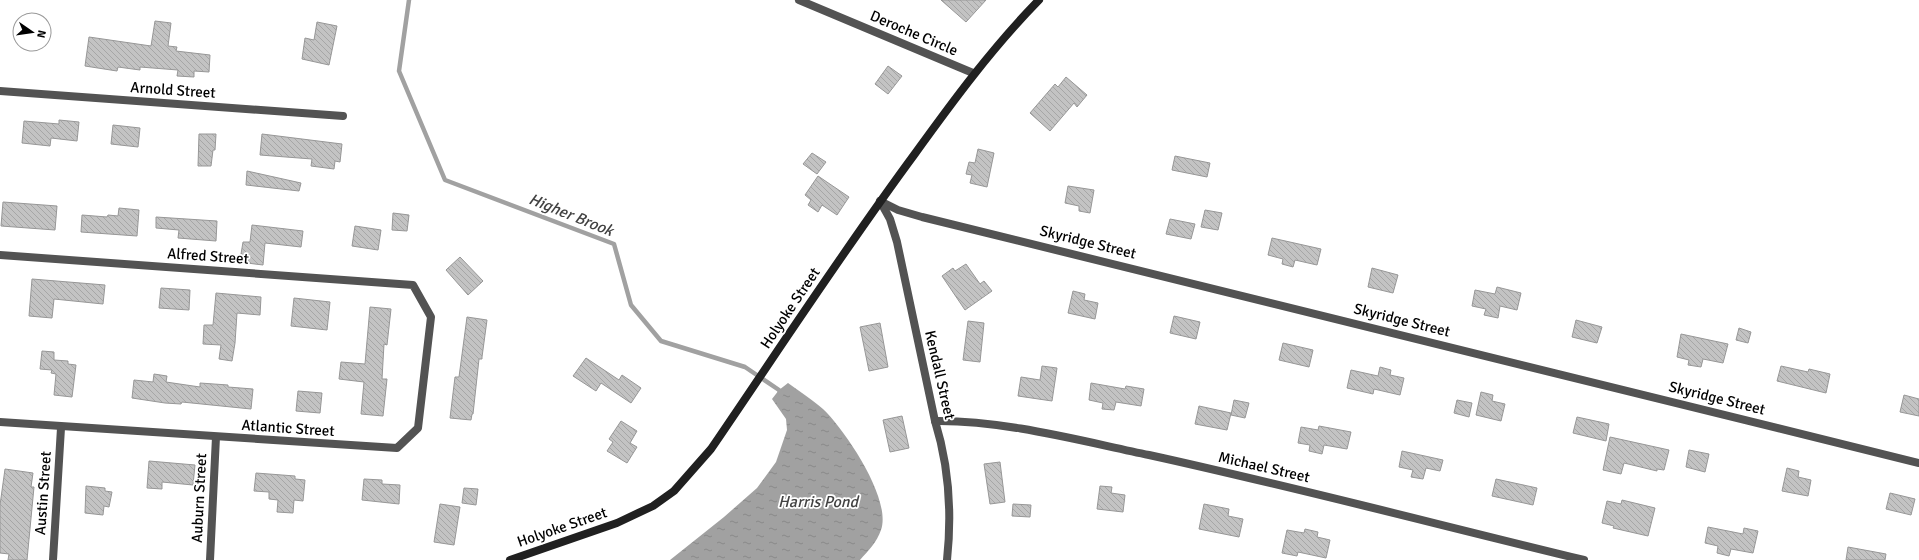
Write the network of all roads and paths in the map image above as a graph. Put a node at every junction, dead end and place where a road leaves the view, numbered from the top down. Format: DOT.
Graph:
graph roads {
  1 [pos="799,0"];
  2 [pos="1038,0"];
  3 [pos="973,73"];
  4 [pos="0,91"];
  5 [pos="343,116"];
  6 [pos="880,201"];
  7 [pos="0,255"];
  8 [pos="414,285"];
  9 [pos="935,421"];
  10 [pos="0,422"];
  11 [pos="61,428"];
  12 [pos="216,437"];
  13 [pos="1919,463"];
  14 [pos="53,560"];
  15 [pos="210,560"];
  16 [pos="510,560"];
  17 [pos="947,560"];
  18 [pos="1584,560"];
  1 -- 3 [label="street, Deroche Circle"];
  2 -- 3 [label="main road, Holyoke Street"];
  3 -- 6 [label="main road, Holyoke Street"];
  4 -- 5 [label="street, Arnold Street"];
  6 -- 9 [label="street, Kendall Street"];
  6 -- 13 [label="street, Skyridge Street"];
  6 -- 16 [label="main road, Holyoke Street"];
  7 -- 8 [label="street, Alfred Street"];
  8 -- 12 [label="street, Atlantic Street"];
  9 -- 17 [label="street, Kendall Street"];
  9 -- 18 [label="street, Michael Street"];
  10 -- 11 [label="street, Atlantic Street"];
  11 -- 12 [label="street, Atlantic Street"];
  11 -- 14 [label="street, Austin Street"];
  12 -- 15 [label="street, Auburn Street"];
}
